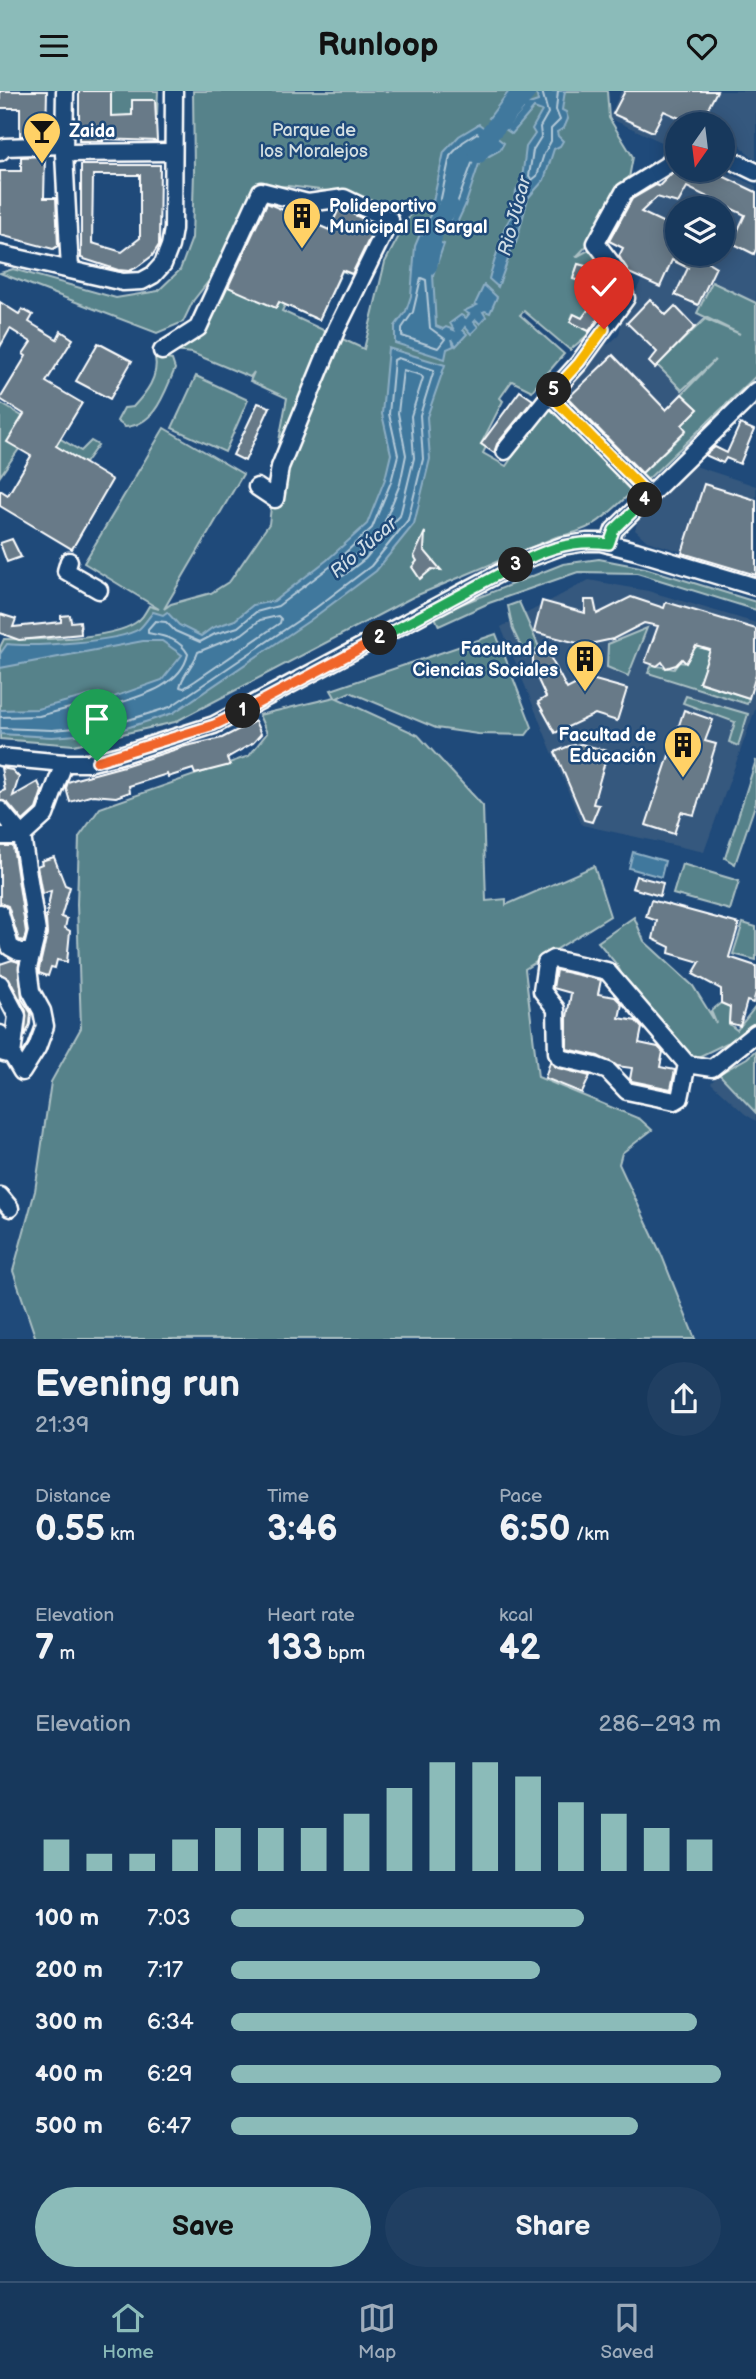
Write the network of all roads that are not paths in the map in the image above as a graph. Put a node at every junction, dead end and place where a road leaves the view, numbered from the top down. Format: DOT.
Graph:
graph roads {
  1 [pos="65,91"];
  2 [pos="174,91"];
  3 [pos="64,149"];
  4 [pos="0,152"];
  5 [pos="172,152"];
  6 [pos="735,162"];
  7 [pos="665,166"];
  8 [pos="756,172"];
  9 [pos="0,254"];
  10 [pos="70,270"];
  11 [pos="162,351"];
  12 [pos="756,391"];
  13 [pos="550,395"];
  14 [pos="505,451"];
  15 [pos="276,492"];
  16 [pos="649,495"];
  17 [pos="609,544"];
  18 [pos="69,561"];
  19 [pos="756,587"];
  20 [pos="99,590"];
  21 [pos="0,757"];
  22 [pos="64,763"];
  23 [pos="0,810"];
  24 [pos="0,836"];
  25 [pos="22,836"];
  26 [pos="0,913"];
  27 [pos="32,952"];
  28 [pos="31,991"];
  29 [pos="2,997"];
  30 [pos="45,1018"];
  31 [pos="756,1033"];
  32 [pos="0,1034"];
  33 [pos="13,1050"];
  34 [pos="687,1064"];
  1 -- 3 [label="street"];
  2 -- 5 [label="street"];
  3 -- 4 [label="street"];
  3 -- 5 [label="street"];
  3 -- 10 [label="street"];
  5 -- 10 [label="street"];
  6 -- 8 [label="street"];
  7 -- 13 [label="street"];
  9 -- 10 [label="street"];
  11 -- 15 [label="street"];
  12 -- 16 [label="street"];
  13 -- 14 [label="street"];
  13 -- 16 [label="street"];
  16 -- 17 [label="street"];
  17 -- 19 [label="street"];
  17 -- 22 [label="street"];
  18 -- 20 [label="street"];
  21 -- 22 [label="street"];
  22 -- 25 [label="street"];
  23 -- 25 [label="street"];
  24 -- 25 [label="street"];
  25 -- 27 [label="street"];
  26 -- 27 [label="street"];
  27 -- 28 [label="street"];
  28 -- 29 [label="street"];
  28 -- 30 [label="street"];
  29 -- 33 [label="street"];
  30 -- 33 [label="street"];
  30 -- 33 [label="street"];
  31 -- 34 [label="street"];
  32 -- 33 [label="street"];
  34 -- 34 [label="street"];
}
